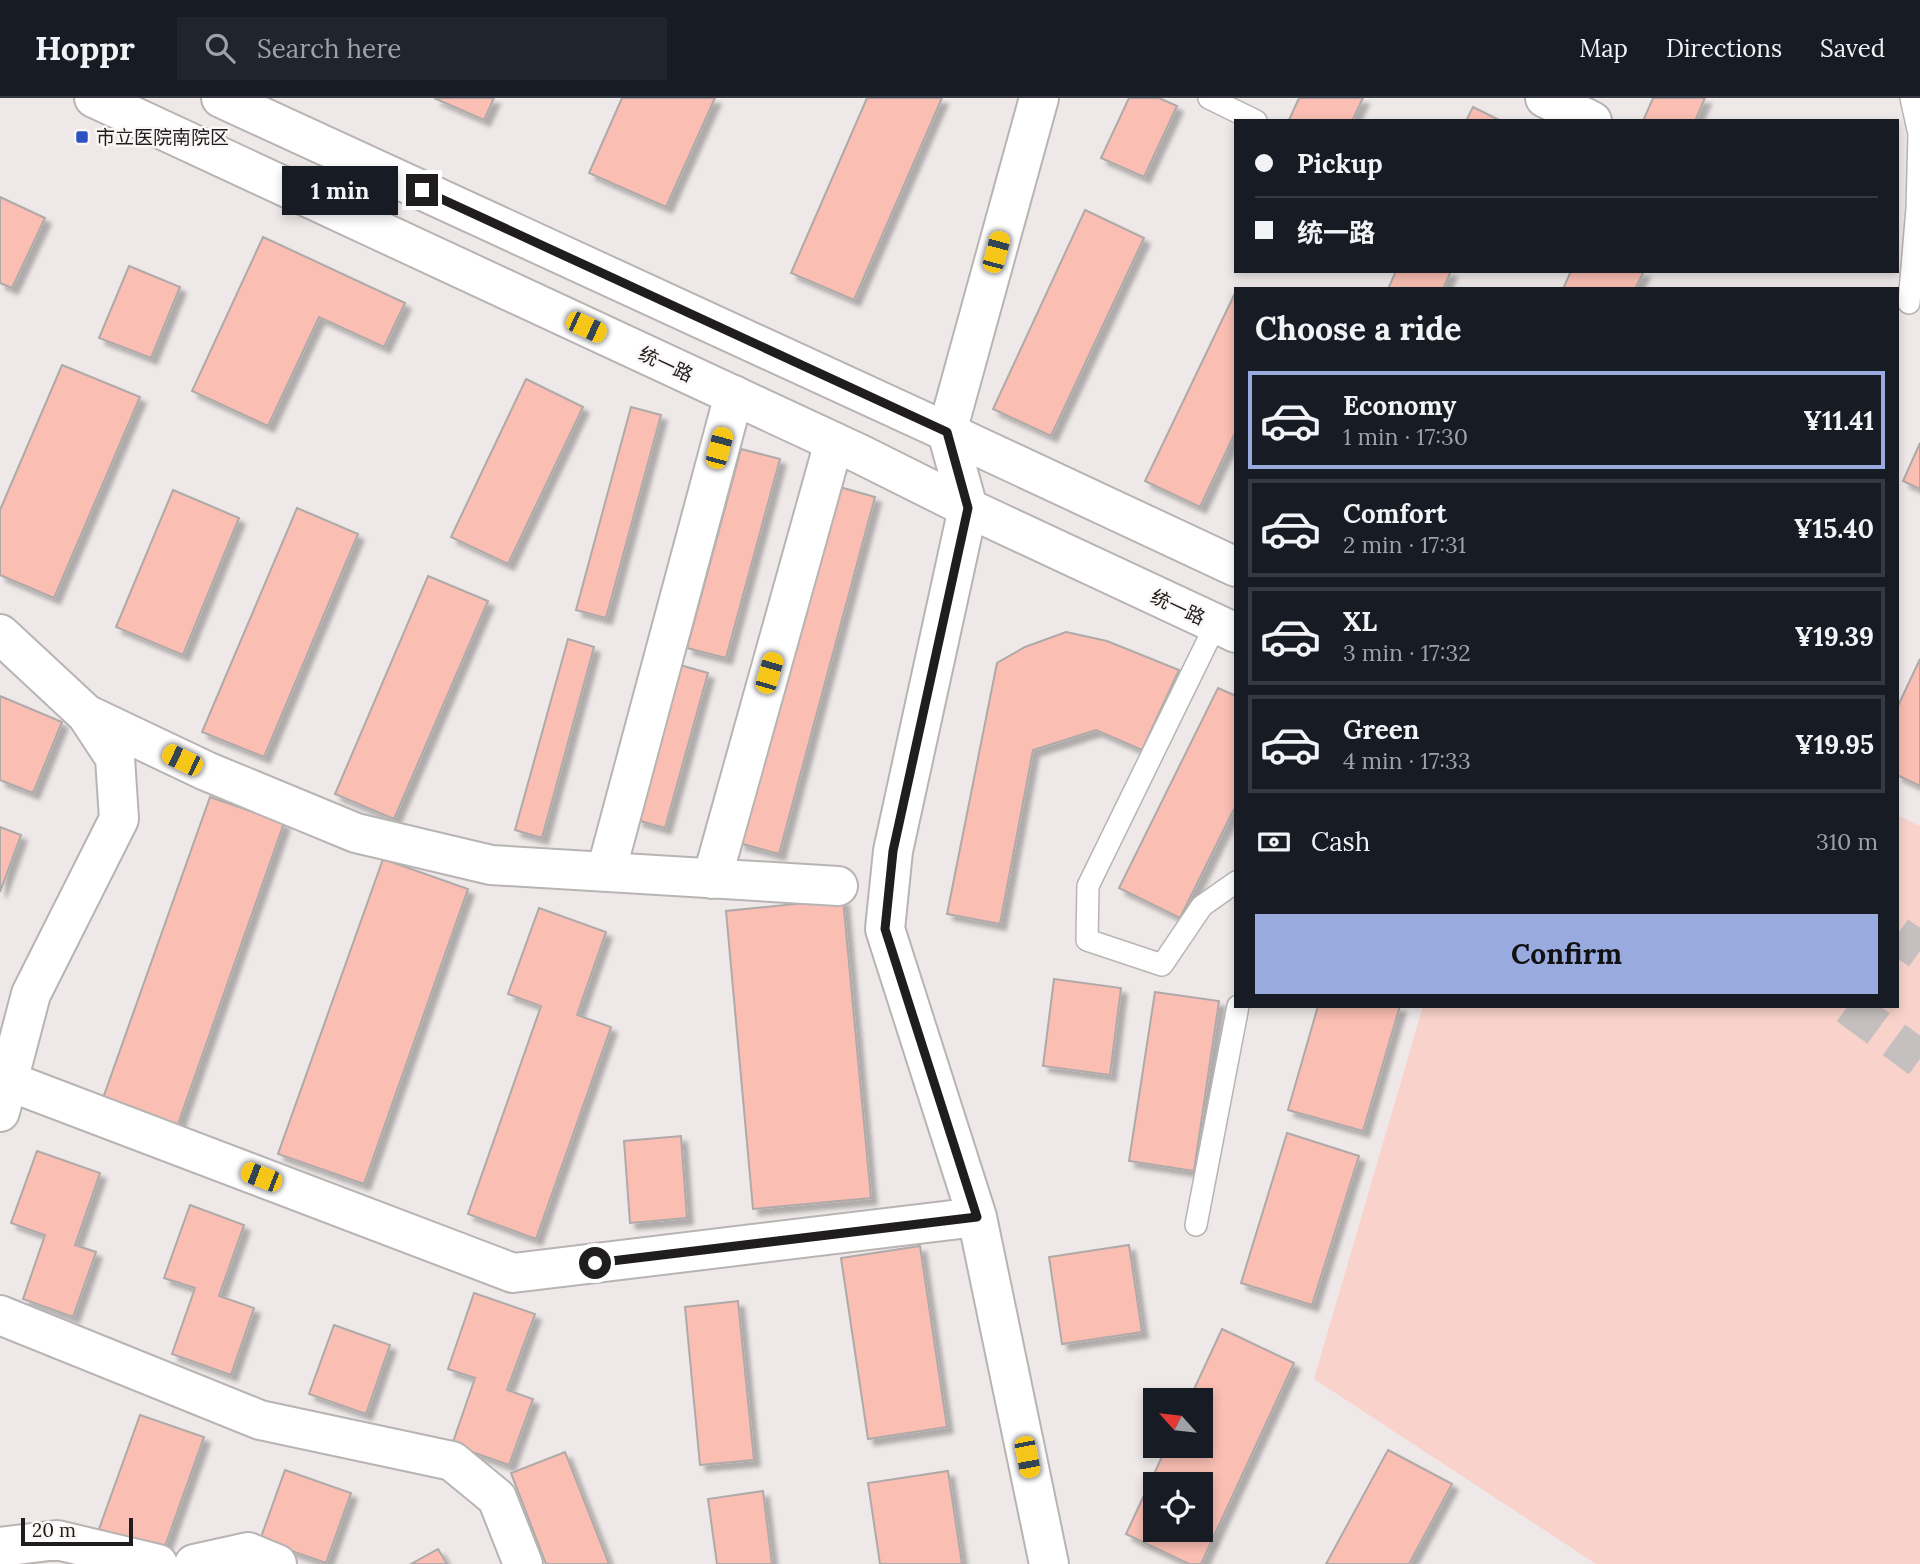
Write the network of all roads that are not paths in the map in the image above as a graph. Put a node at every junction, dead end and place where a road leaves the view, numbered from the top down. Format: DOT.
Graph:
graph roads {
  1 [pos="94,98"];
  2 [pos="222,98"];
  3 [pos="1038,98"];
  4 [pos="1209,98"];
  5 [pos="1545,98"];
  6 [pos="1911,98"];
  7 [pos="1252,119"];
  8 [pos="1588,119"];
  9 [pos="1909,303"];
  10 [pos="734,395"];
  11 [pos="947,432"];
  12 [pos="834,442"];
  13 [pos="968,508"];
  14 [pos="1234,567"];
  15 [pos="1226,629"];
  16 [pos="0,634"];
  17 [pos="86,714"];
  18 [pos="606,872"];
  19 [pos="712,878"];
  20 [pos="1234,883"];
  21 [pos="838,887"];
  22 [pos="1238,1008"];
  23 [pos="4,1096"];
  24 [pos="977,1217"];
  25 [pos="1196,1225"];
  26 [pos="0,1315"];
  27 [pos="0,1547"];
  28 [pos="158,1564"];
  29 [pos="194,1564"];
  30 [pos="277,1564"];
  31 [pos="523,1564"];
  32 [pos="1049,1564"];
  1 -- 10 [label="street, 统一路"];
  2 -- 11 [label="street"];
  3 -- 11 [label="street"];
  4 -- 7 [label="lane"];
  5 -- 8 [label="street"];
  6 -- 9 [label="lane"];
  10 -- 12 [label="street, 统一路"];
  10 -- 18 [label="street"];
  11 -- 13 [label="street"];
  11 -- 14 [label="street"];
  12 -- 13 [label="street, 统一路"];
  12 -- 19 [label="street"];
  13 -- 15 [label="street, 统一路"];
  13 -- 24 [label="street"];
  15 -- 20 [label="lane"];
  16 -- 17 [label="street"];
  17 -- 18 [label="street"];
  17 -- 23 [label="street"];
  18 -- 19 [label="street"];
  19 -- 21 [label="street"];
  22 -- 25 [label="lane"];
  23 -- 24 [label="street"];
  24 -- 32 [label="street"];
  26 -- 31 [label="street"];
  27 -- 28 [label="street"];
  29 -- 30 [label="street"];
}
